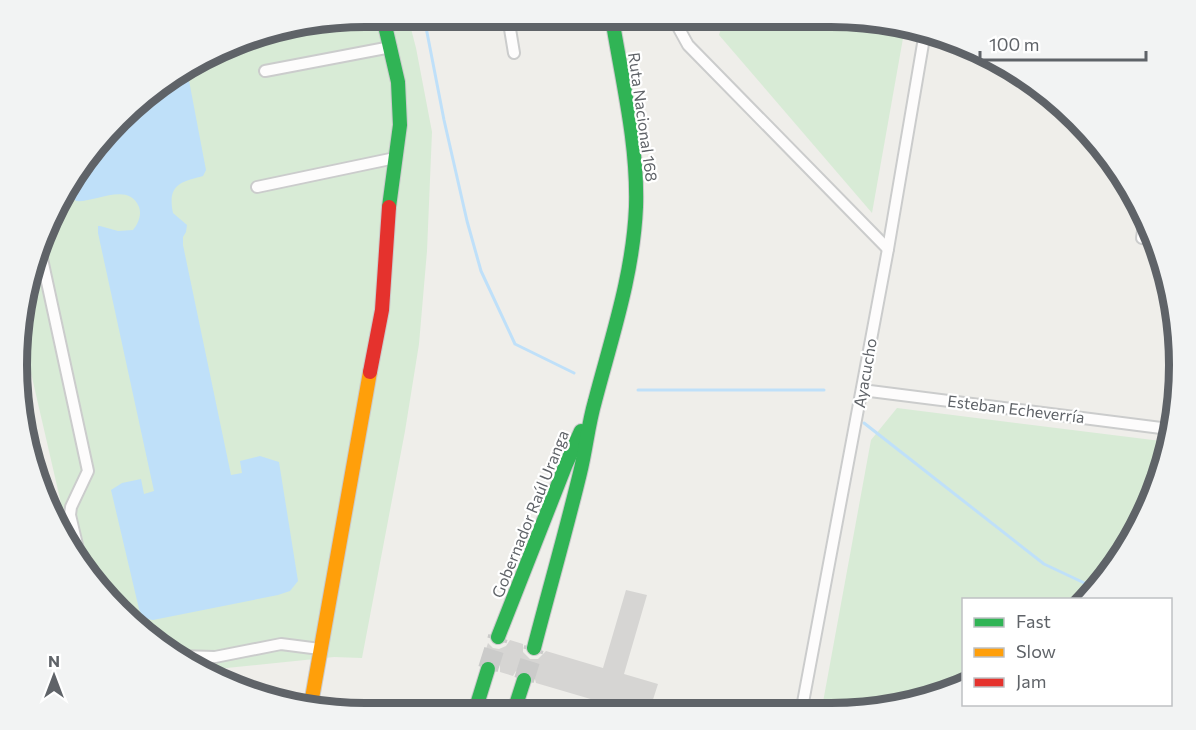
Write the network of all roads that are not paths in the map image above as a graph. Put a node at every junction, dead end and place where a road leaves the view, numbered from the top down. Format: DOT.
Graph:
graph roads {
  1 [pos="386,27"];
  2 [pos="510,27"];
  3 [pos="613,27"];
  4 [pos="677,27"];
  5 [pos="923,40"];
  6 [pos="391,47"];
  7 [pos="514,53"];
  8 [pos="265,71"];
  9 [pos="395,158"];
  10 [pos="257,187"];
  11 [pos="888,249"];
  12 [pos="43,263"];
  13 [pos="607,362"];
  14 [pos="862,390"];
  15 [pos="594,404"];
  16 [pos="1163,428"];
  17 [pos="76,540"];
  18 [pos="498,637"];
  19 [pos="534,648"];
  20 [pos="320,649"];
  21 [pos="193,656"];
  22 [pos="488,669"];
  23 [pos="524,680"];
  24 [pos="312,699"];
  25 [pos="477,703"];
  26 [pos="517,703"];
  27 [pos="803,703"];
  1 -- 6 [label="main road"];
  2 -- 7 [label="street"];
  3 -- 13 [label="main road, Ruta Nacional 168"];
  4 -- 11 [label="street"];
  5 -- 11 [label="street, Ayacucho"];
  6 -- 8 [label="street"];
  6 -- 9 [label="main road"];
  9 -- 10 [label="street"];
  9 -- 20 [label="main road"];
  11 -- 14 [label="street, Ayacucho"];
  12 -- 17 [label="street"];
  13 -- 15 [label="main road, Gobernador Raúl Uranga"];
  14 -- 16 [label="street, Esteban Echeverría"];
  14 -- 27 [label="street, Ayacucho"];
  15 -- 18 [label="main road, Gobernador Raúl Uranga"];
  15 -- 19 [label="main road, Gobernador Raúl Uranga"];
  20 -- 21 [label="street"];
  20 -- 24 [label="main road"];
  22 -- 25 [label="main road"];
  23 -- 26 [label="main road"];
}
